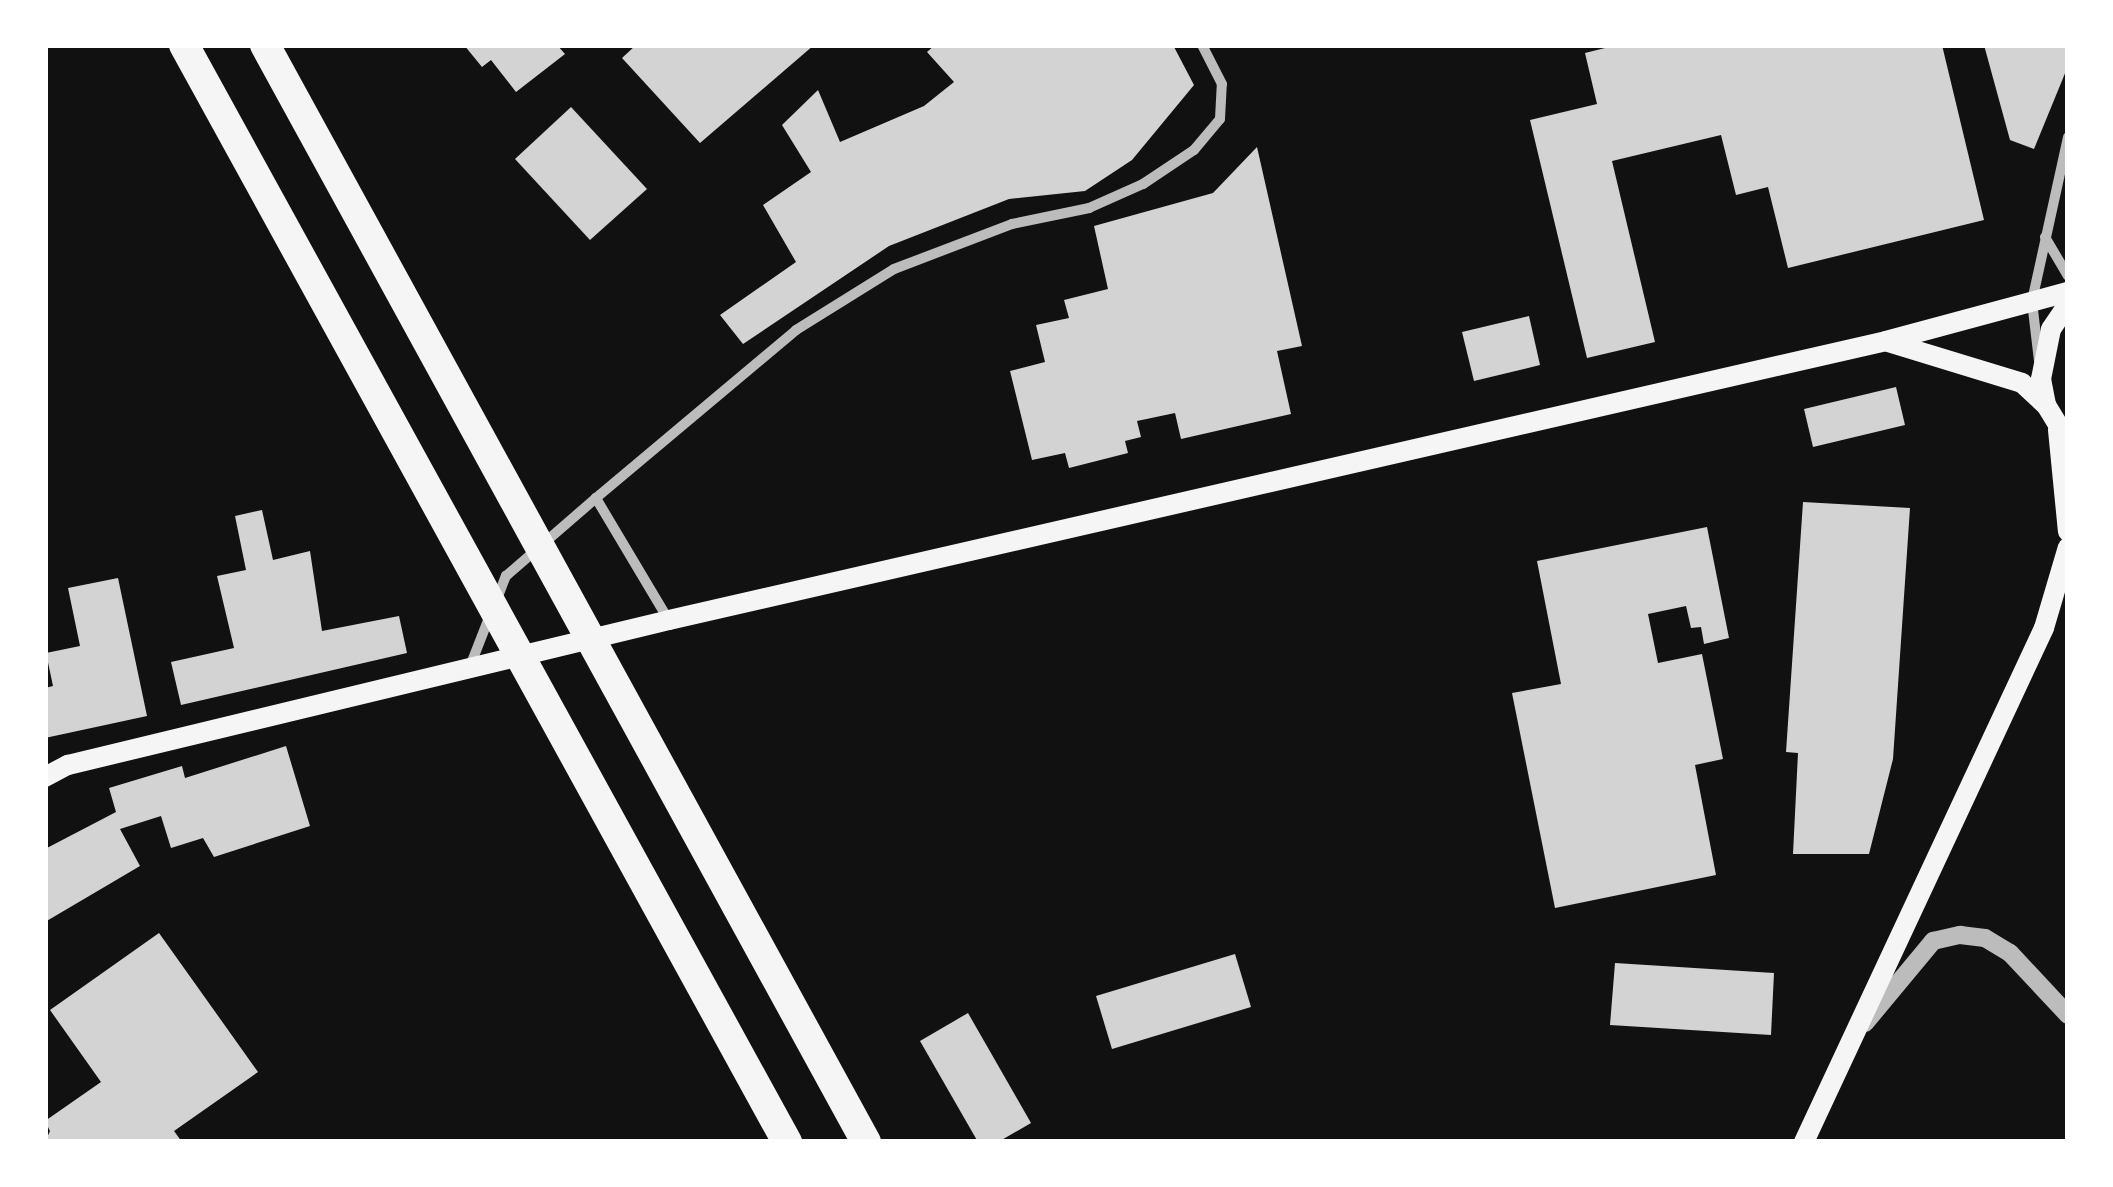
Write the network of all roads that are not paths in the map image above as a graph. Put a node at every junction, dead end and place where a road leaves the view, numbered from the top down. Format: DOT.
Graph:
graph roads {
  1 [pos="184,45"];
  2 [pos="265,45"];
  3 [pos="1202,45"];
  4 [pos="2068,137"];
  5 [pos="2045,236"];
  6 [pos="2068,276"];
  7 [pos="2068,292"];
  8 [pos="2032,300"];
  9 [pos="2068,304"];
  10 [pos="1886,341"];
  11 [pos="2041,379"];
  12 [pos="2046,405"];
  13 [pos="2063,435"];
  14 [pos="596,498"];
  15 [pos="2068,532"];
  16 [pos="2068,547"];
  17 [pos="668,620"];
  18 [pos="468,670"];
  19 [pos="45,777"];
  20 [pos="2068,1015"];
  21 [pos="1863,1026"];
  22 [pos="787,1142"];
  23 [pos="866,1142"];
  24 [pos="1804,1142"];
  1 -- 22 [label="highway"];
  2 -- 23 [label="highway"];
  3 -- 14 [label="street"];
  4 -- 5 [label="street"];
  5 -- 6 [label="street"];
  5 -- 8 [label="street"];
  7 -- 8 [label="main road"];
  8 -- 10 [label="main road"];
  8 -- 11 [label="street"];
  9 -- 11 [label="main road"];
  10 -- 12 [label="main road"];
  10 -- 17 [label="main road"];
  11 -- 12 [label="main road"];
  12 -- 13 [label="main road"];
  13 -- 15 [label="main road"];
  14 -- 17 [label="street"];
  14 -- 18 [label="street"];
  16 -- 21 [label="main road"];
  17 -- 18 [label="main road"];
  18 -- 19 [label="main road"];
  20 -- 21 [label="street"];
  21 -- 24 [label="main road"];
}
